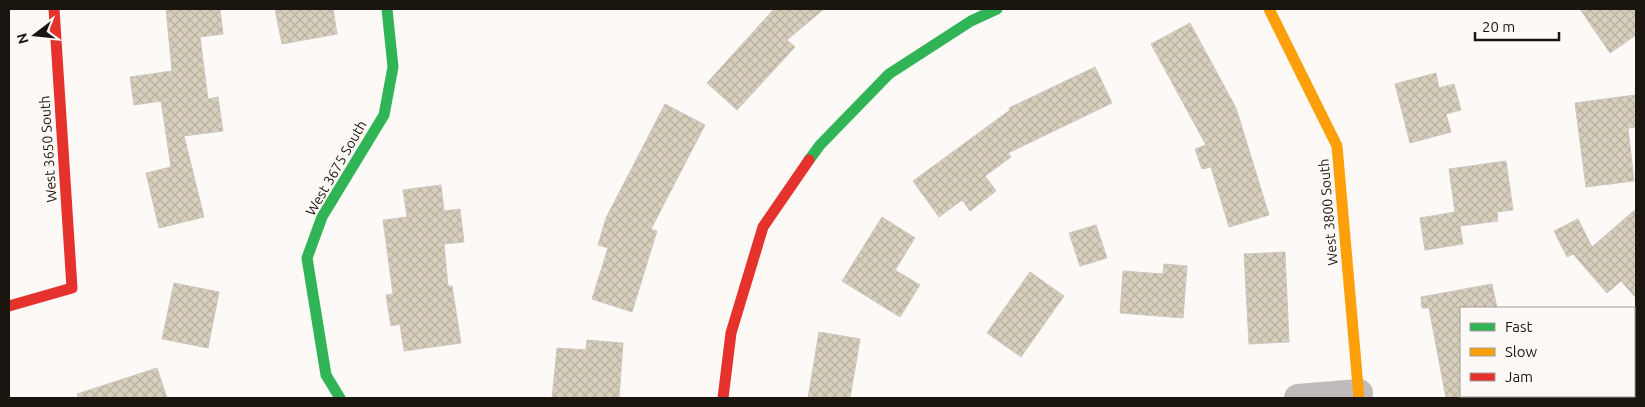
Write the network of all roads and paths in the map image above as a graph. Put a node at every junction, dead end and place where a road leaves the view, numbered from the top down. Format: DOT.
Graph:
graph roads {
  1 [pos="54,9"];
  2 [pos="387,9"];
  3 [pos="997,9"];
  4 [pos="1269,9"];
  5 [pos="968,15"];
  6 [pos="9,306"];
  7 [pos="1359,395"];
  8 [pos="340,398"];
  9 [pos="723,398"];
  10 [pos="1298,398"];
  1 -- 6 [label="street, West 3650 South"];
  2 -- 8 [label="street, West 3675 South"];
  3 -- 5 [label="street"];
  4 -- 7 [label="street, West 3800 South"];
  5 -- 9 [label="street"];
  7 -- 10 [label="street"];
}
